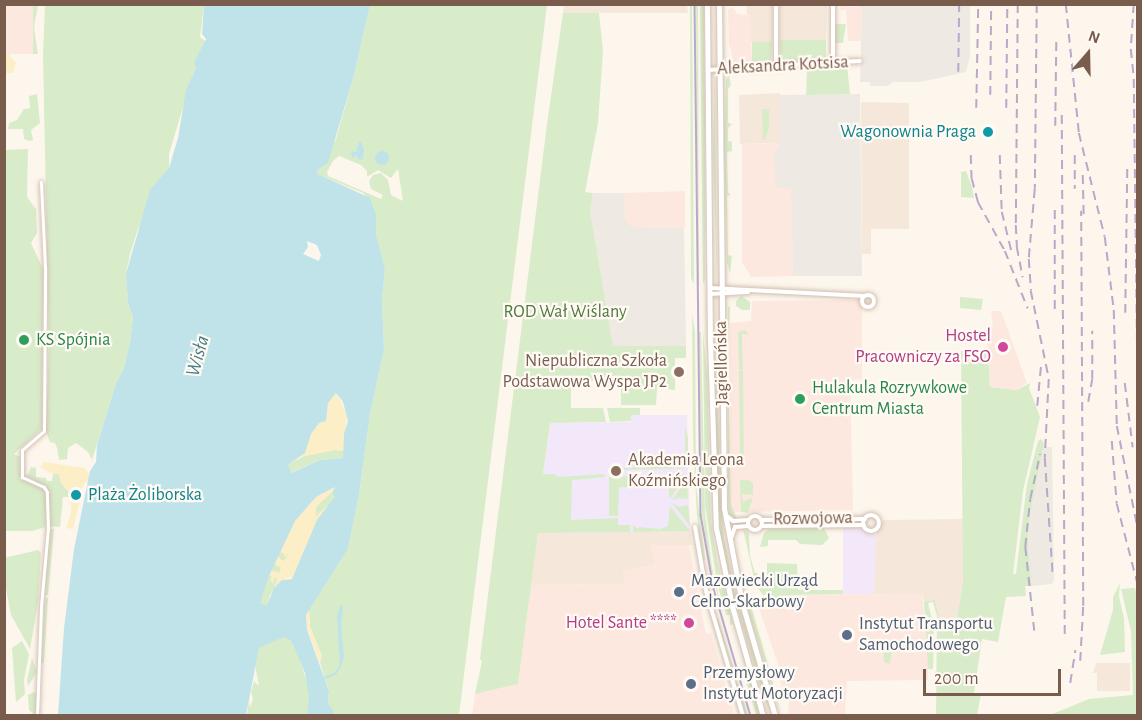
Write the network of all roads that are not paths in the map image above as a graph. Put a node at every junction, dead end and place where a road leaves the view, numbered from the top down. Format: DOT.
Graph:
graph roads {
  1 [pos="707,4"];
  2 [pos="719,4"];
  3 [pos="776,4"];
  4 [pos="833,4"];
  5 [pos="860,61"];
  6 [pos="833,63"];
  7 [pos="776,66"];
  8 [pos="720,69"];
  9 [pos="707,70"];
  10 [pos="41,182"];
  11 [pos="710,291"];
  12 [pos="722,291"];
  13 [pos="865,296"];
  14 [pos="724,508"];
  15 [pos="865,519"];
  16 [pos="748,520"];
  17 [pos="761,520"];
  18 [pos="864,525"];
  19 [pos="749,526"];
  20 [pos="762,526"];
  21 [pos="695,527"];
  22 [pos="730,544"];
  23 [pos="37,716"];
  24 [pos="743,716"];
  25 [pos="763,716"];
  26 [pos="775,716"];
  1 -- 9 [label="main road, Jagiellońska"];
  2 -- 8 [label="main road, Jagiellońska"];
  3 -- 7 [label="street"];
  4 -- 6 [label="street"];
  5 -- 6 [label="street, Aleksandra Kotsisa"];
  6 -- 7 [label="street, Aleksandra Kotsisa"];
  7 -- 8 [label="street, Aleksandra Kotsisa"];
  8 -- 9 [label="street, Aleksandra Kotsisa"];
  8 -- 12 [label="main road, Jagiellońska"];
  9 -- 11 [label="main road, Jagiellońska"];
  10 -- 23 [label="street"];
  11 -- 12 [label="street"];
  11 -- 25 [label="main road, Jagiellońska"];
  12 -- 13 [label="street"];
  12 -- 14 [label="main road, Jagiellońska"];
  14 -- 16 [label="street, Rozwojowa"];
  14 -- 22 [label="main road, Jagiellońska"];
  15 -- 17 [label="street, Rozwojowa"];
  15 -- 18 [label="street"];
  15 -- 18 [label="street"];
  16 -- 17 [label="street, Rozwojowa"];
  16 -- 19 [label="street, Rozwojowa"];
  17 -- 20 [label="street, Rozwojowa"];
  18 -- 20 [label="street, Rozwojowa"];
  19 -- 20 [label="street, Rozwojowa"];
  19 -- 22 [label="street, Rozwojowa"];
  21 -- 24 [label="street"];
  22 -- 26 [label="main road, Jagiellońska"];
}
